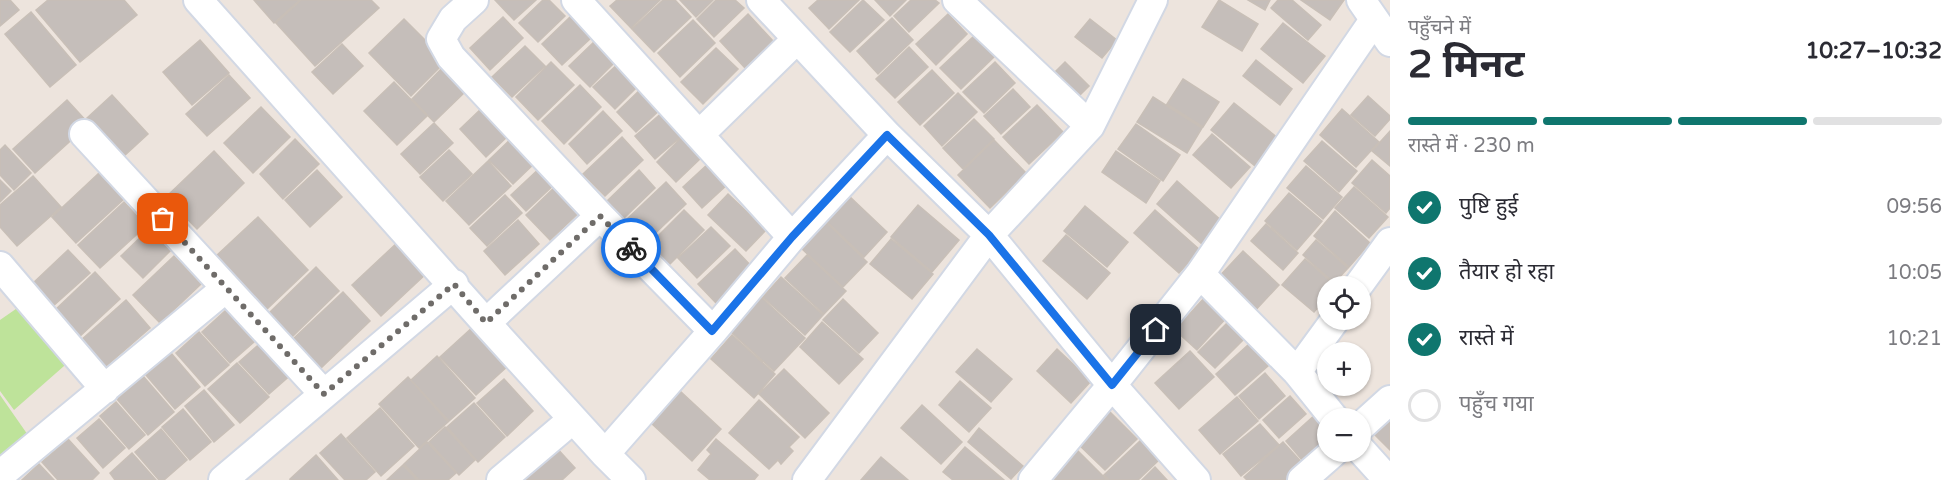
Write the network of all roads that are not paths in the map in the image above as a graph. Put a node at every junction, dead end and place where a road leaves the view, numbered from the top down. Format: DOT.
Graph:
graph roads {
  1 [pos="198,0"];
  2 [pos="474,0"];
  3 [pos="576,0"];
  4 [pos="761,0"];
  5 [pos="1153,0"];
  6 [pos="965,3"];
  7 [pos="1375,21"];
  8 [pos="797,39"];
  9 [pos="1090,126"];
  10 [pos="84,134"];
  11 [pos="699,135"];
  12 [pos="887,135"];
  13 [pos="600,216"];
  14 [pos="989,235"];
  15 [pos="792,237"];
  16 [pos="1390,242"];
  17 [pos="0,266"];
  18 [pos="1200,274"];
  19 [pos="1365,276"];
  20 [pos="454,284"];
  21 [pos="226,288"];
  22 [pos="486,323"];
  23 [pos="1328,330"];
  24 [pos="712,331"];
  25 [pos="1297,372"];
  26 [pos="1112,385"];
  27 [pos="105,389"];
  28 [pos="324,394"];
  29 [pos="1390,400"];
  30 [pos="1326,408"];
  31 [pos="1371,417"];
  32 [pos="573,419"];
  33 [pos="604,454"];
  34 [pos="1371,461"];
  35 [pos="1323,462"];
  36 [pos="0,475"];
  37 [pos="223,480"];
  38 [pos="501,480"];
  39 [pos="631,480"];
  40 [pos="807,480"];
  41 [pos="1033,480"];
  42 [pos="1196,480"];
  43 [pos="1302,480"];
  44 [pos="1388,480"];
  1 -- 20 [label="street"];
  2 -- 13 [label="street"];
  3 -- 11 [label="street"];
  4 -- 8 [label="street"];
  5 -- 9 [label="street"];
  6 -- 9 [label="street"];
  7 -- 18 [label="street"];
  8 -- 11 [label="street"];
  8 -- 12 [label="street"];
  9 -- 14 [label="street"];
  10 -- 21 [label="street"];
  11 -- 15 [label="street"];
  12 -- 14 [label="street"];
  12 -- 15 [label="street"];
  13 -- 22 [label="street"];
  13 -- 24 [label="street"];
  14 -- 26 [label="street"];
  14 -- 40 [label="street"];
  15 -- 24 [label="street"];
  16 -- 19 [label="street"];
  17 -- 27 [label="street"];
  18 -- 25 [label="street"];
  18 -- 26 [label="street"];
  20 -- 22 [label="street"];
  20 -- 28 [label="street"];
  21 -- 27 [label="street"];
  21 -- 28 [label="street"];
  22 -- 32 [label="street"];
  23 -- 25 [label="street"];
  24 -- 33 [label="street"];
  25 -- 30 [label="street"];
  26 -- 41 [label="street"];
  26 -- 42 [label="street"];
  27 -- 36 [label="street"];
  28 -- 37 [label="street"];
  29 -- 31 [label="street"];
  32 -- 33 [label="street"];
  32 -- 38 [label="street"];
  33 -- 39 [label="street"];
  34 -- 44 [label="street"];
  35 -- 43 [label="street"];
}
